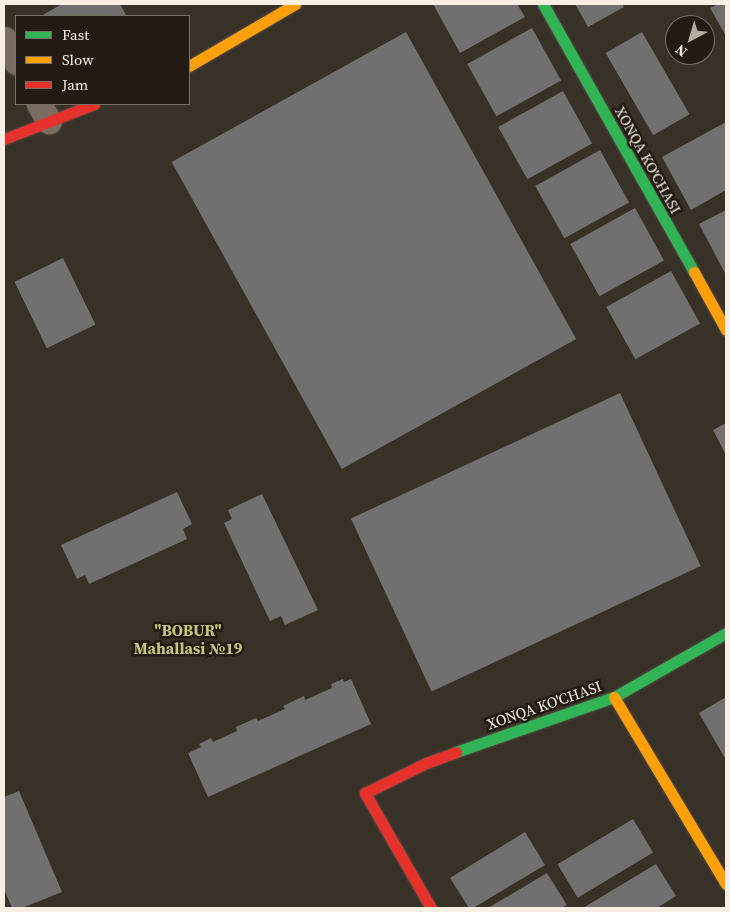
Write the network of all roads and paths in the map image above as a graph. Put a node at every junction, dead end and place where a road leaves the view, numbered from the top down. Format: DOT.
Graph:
graph roads {
  1 [pos="543,4"];
  2 [pos="285,6"];
  3 [pos="4,39"];
  4 [pos="15,60"];
  5 [pos="190,65"];
  6 [pos="88,105"];
  7 [pos="44,113"];
  8 [pos="4,139"];
  9 [pos="726,330"];
  10 [pos="726,633"];
  11 [pos="614,697"];
  12 [pos="726,884"];
  13 [pos="431,908"];
  1 -- 9 [label="street, XONQA KO'CHASI"];
  2 -- 5 [label="street"];
  3 -- 4 [label="street"];
  6 -- 7 [label="street"];
  7 -- 8 [label="street"];
  10 -- 11 [label="street, XONQA KO'CHASI"];
  11 -- 12 [label="street"];
  11 -- 13 [label="street, XONQA KO'CHASI"];
}
